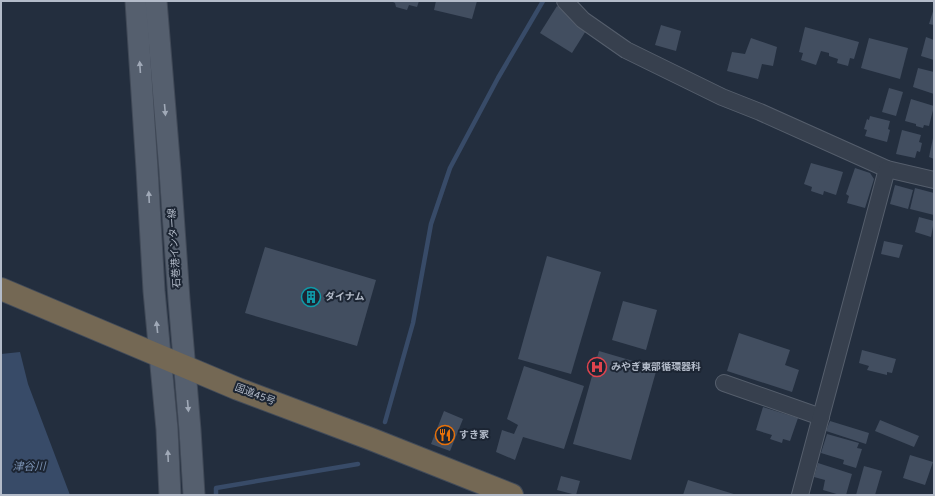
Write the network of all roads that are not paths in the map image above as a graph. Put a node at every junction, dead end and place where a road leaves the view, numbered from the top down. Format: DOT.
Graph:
graph roads {
  1 [pos="136,1"];
  2 [pos="156,1"];
  3 [pos="564,1"];
  4 [pos="888,169"];
  5 [pos="934,180"];
  6 [pos="1,289"];
  7 [pos="160,357"];
  8 [pos="185,367"];
  9 [pos="724,383"];
  10 [pos="821,417"];
  11 [pos="170,495"];
  12 [pos="194,495"];
  13 [pos="512,495"];
  14 [pos="800,495"];
  7 -- 1 [label="main road, one-way"];
  2 -- 8 [label="main road, 石巻港インター線, one-way"];
  3 -- 4 [label="street"];
  4 -- 5 [label="street"];
  4 -- 10 [label="street"];
  6 -- 7 [label="highway, 国道45号"];
  7 -- 8 [label="highway, 国道45号"];
  11 -- 7 [label="main road, one-way"];
  8 -- 12 [label="main road, 石巻港インター線, one-way"];
  8 -- 13 [label="highway, 国道45号"];
  9 -- 10 [label="street"];
  10 -- 14 [label="street"];
}
